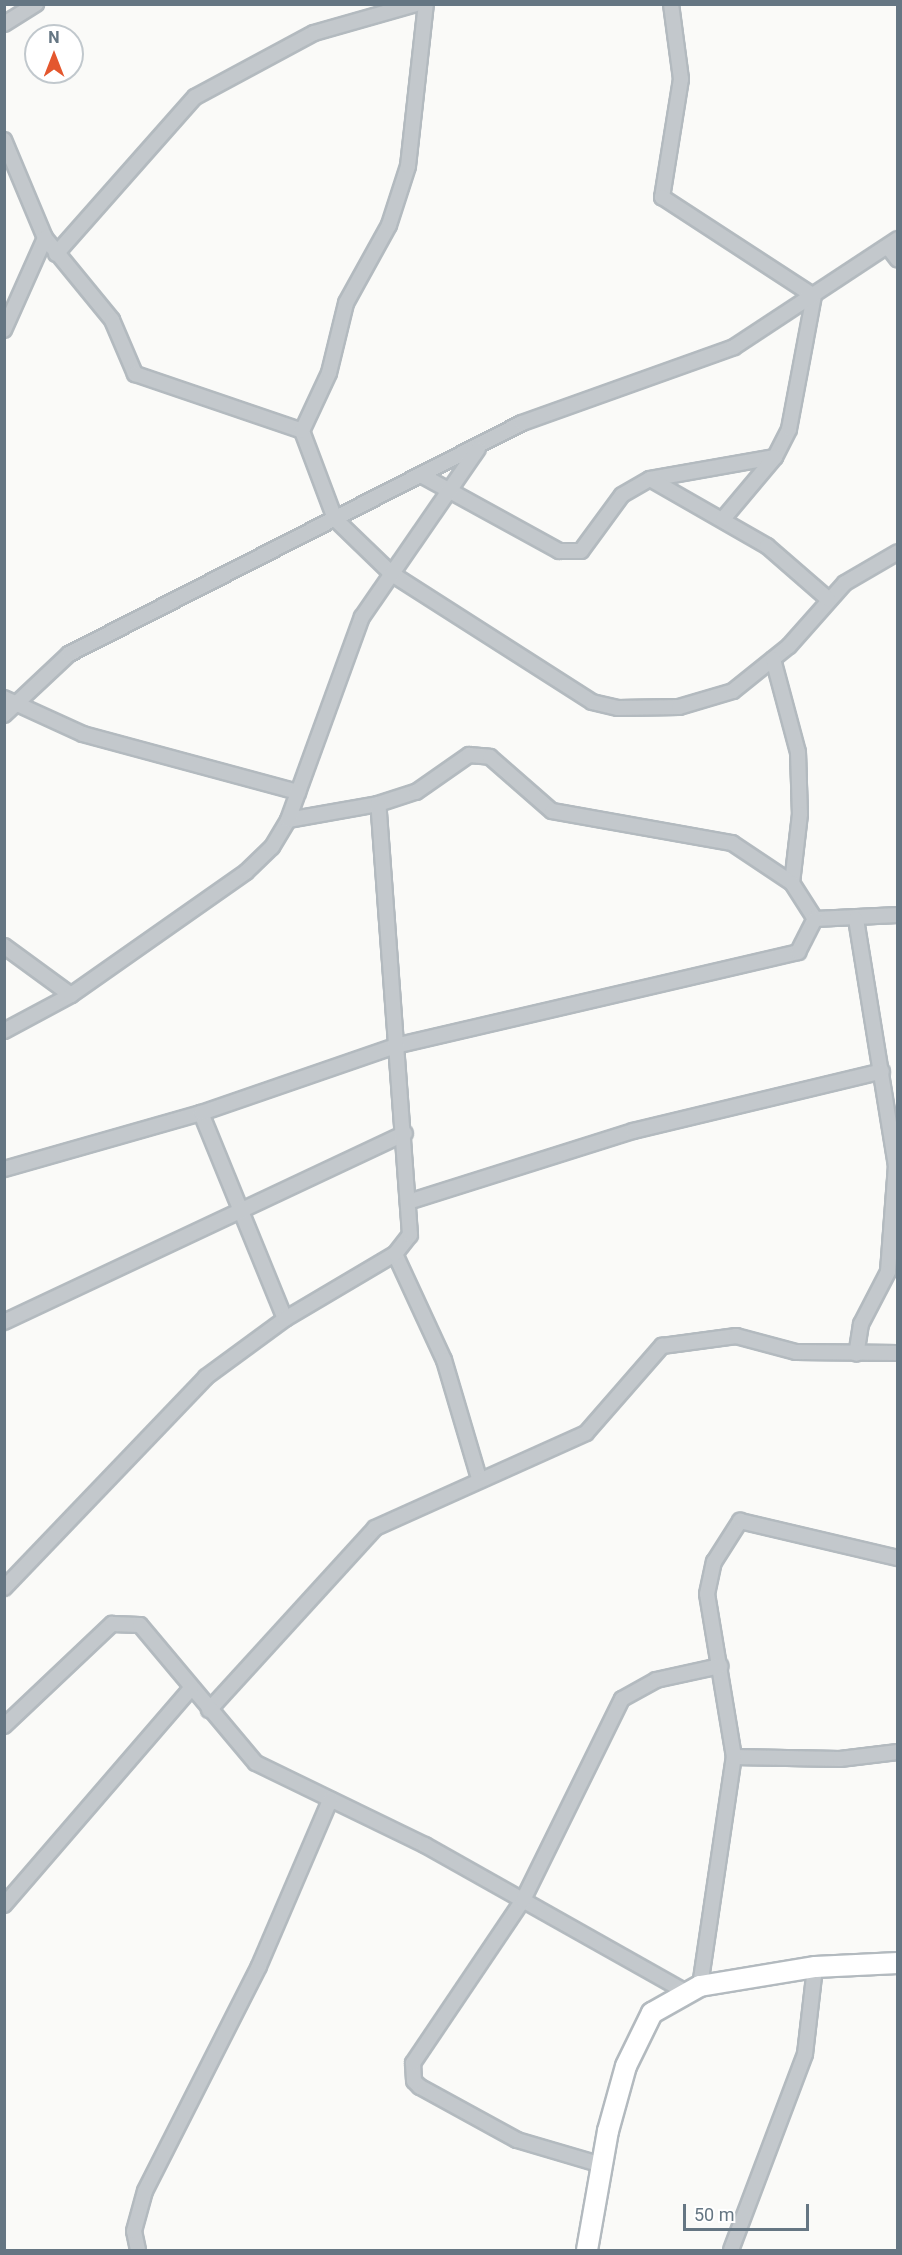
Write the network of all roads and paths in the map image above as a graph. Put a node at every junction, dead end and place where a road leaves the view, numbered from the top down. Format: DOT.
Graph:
graph roads {
  1 [pos="36,4"];
  2 [pos="416,4"];
  3 [pos="426,4"];
  4 [pos="671,4"];
  5 [pos="372,11"];
  6 [pos="4,24"];
  7 [pos="4,140"];
  8 [pos="45,238"];
  9 [pos="893,243"];
  10 [pos="57,254"];
  11 [pos="897,260"];
  12 [pos="814,297"];
  13 [pos="9,304"];
  14 [pos="4,330"];
  15 [pos="302,431"];
  16 [pos="480,446"];
  17 [pos="775,457"];
  18 [pos="421,476"];
  19 [pos="650,479"];
  20 [pos="450,489"];
  21 [pos="335,519"];
  22 [pos="723,519"];
  23 [pos="897,552"];
  24 [pos="392,574"];
  25 [pos="828,599"];
  26 [pos="773,659"];
  27 [pos="9,701"];
  28 [pos="4,716"];
  29 [pos="298,792"];
  30 [pos="378,804"];
  31 [pos="288,820"];
  32 [pos="792,884"];
  33 [pos="897,915"];
  34 [pos="815,919"];
  35 [pos="856,919"];
  36 [pos="4,946"];
  37 [pos="71,994"];
  38 [pos="4,1031"];
  39 [pos="399,1045"];
  40 [pos="882,1071"];
  41 [pos="201,1113"];
  42 [pos="405,1133"];
  43 [pos="4,1169"];
  44 [pos="408,1202"];
  45 [pos="240,1212"];
  46 [pos="395,1254"];
  47 [pos="285,1319"];
  48 [pos="4,1322"];
  49 [pos="897,1353"];
  50 [pos="856,1354"];
  51 [pos="479,1478"];
  52 [pos="897,1558"];
  53 [pos="4,1588"];
  54 [pos="720,1666"];
  55 [pos="191,1688"];
  56 [pos="209,1710"];
  57 [pos="4,1726"];
  58 [pos="897,1752"];
  59 [pos="734,1757"];
  60 [pos="330,1800"];
  61 [pos="523,1900"];
  62 [pos="4,1905"];
  63 [pos="897,1963"];
  64 [pos="815,1967"];
  65 [pos="692,1989"];
  66 [pos="602,2165"];
  67 [pos="138,2250"];
  68 [pos="586,2250"];
  69 [pos="731,2250"];
  1 -- 6 [label="street"];
  2 -- 5 [label="street"];
  3 -- 15 [label="street"];
  4 -- 12 [label="street"];
  5 -- 10 [label="street"];
  7 -- 8 [label="street"];
  8 -- 10 [label="street"];
  8 -- 13 [label="street"];
  9 -- 11 [label="street"];
  9 -- 12 [label="street"];
  10 -- 15 [label="street"];
  12 -- 16 [label="street"];
  12 -- 17 [label="street"];
  13 -- 14 [label="street"];
  15 -- 21 [label="street"];
  16 -- 18 [label="street"];
  16 -- 20 [label="street"];
  17 -- 19 [label="street"];
  17 -- 22 [label="street"];
  18 -- 20 [label="street"];
  18 -- 21 [label="street"];
  19 -- 20 [label="street"];
  19 -- 22 [label="street"];
  20 -- 24 [label="street"];
  21 -- 24 [label="street"];
  21 -- 27 [label="street"];
  22 -- 25 [label="street"];
  23 -- 25 [label="street"];
  24 -- 26 [label="street"];
  24 -- 29 [label="street"];
  25 -- 26 [label="street"];
  26 -- 32 [label="street"];
  27 -- 28 [label="street"];
  27 -- 29 [label="street"];
  29 -- 31 [label="street"];
  30 -- 31 [label="street"];
  30 -- 32 [label="street"];
  30 -- 39 [label="street"];
  31 -- 37 [label="street"];
  32 -- 34 [label="street"];
  33 -- 35 [label="street"];
  34 -- 35 [label="street"];
  34 -- 39 [label="street"];
  35 -- 40 [label="street"];
  36 -- 37 [label="street"];
  37 -- 38 [label="street"];
  39 -- 41 [label="street"];
  39 -- 42 [label="street"];
  40 -- 44 [label="street"];
  40 -- 50 [label="street"];
  41 -- 43 [label="street"];
  41 -- 45 [label="street"];
  42 -- 44 [label="street"];
  42 -- 45 [label="street"];
  44 -- 46 [label="street"];
  45 -- 47 [label="street"];
  45 -- 48 [label="street"];
  46 -- 47 [label="street"];
  46 -- 51 [label="street"];
  47 -- 53 [label="street"];
  49 -- 50 [label="street"];
  50 -- 51 [label="street"];
  51 -- 56 [label="street"];
  52 -- 54 [label="street"];
  54 -- 59 [label="street"];
  54 -- 61 [label="street"];
  55 -- 56 [label="street"];
  55 -- 57 [label="street"];
  55 -- 62 [label="street"];
  56 -- 60 [label="street"];
  58 -- 59 [label="street"];
  59 -- 65 [label="street"];
  60 -- 61 [label="street"];
  60 -- 67 [label="street"];
  61 -- 65 [label="street"];
  61 -- 66 [label="street"];
  63 -- 64 [label="street"];
  64 -- 65 [label="street"];
  64 -- 69 [label="street"];
  65 -- 66 [label="street"];
  66 -- 68 [label="street"];
}
